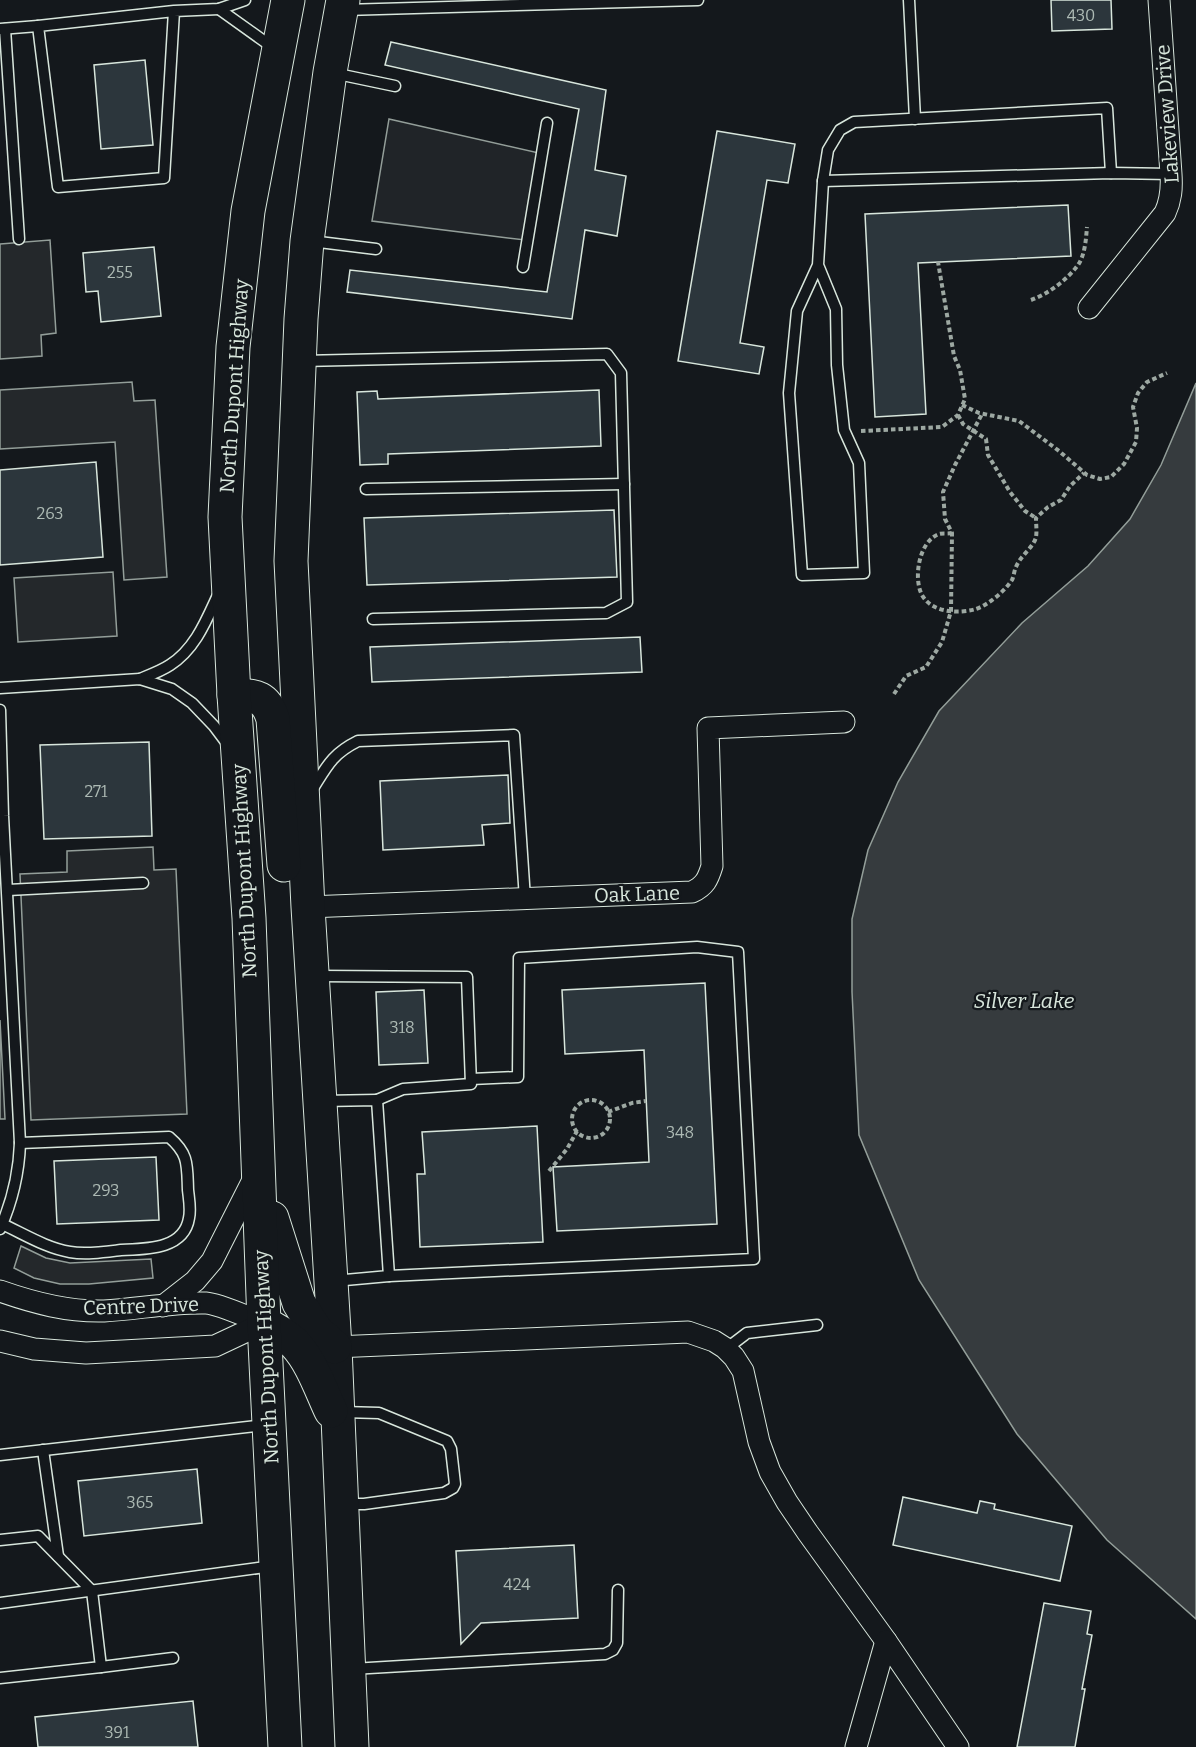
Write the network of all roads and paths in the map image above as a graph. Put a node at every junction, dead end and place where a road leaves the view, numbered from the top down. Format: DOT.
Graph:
graph roads {
  1 [pos="245,0"];
  2 [pos="288,0"];
  3 [pos="697,0"];
  4 [pos="909,0"];
  5 [pos="1159,0"];
  6 [pos="430,4"];
  7 [pos="202,5"];
  8 [pos="342,5"];
  9 [pos="219,9"];
  10 [pos="174,11"];
  11 [pos="38,26"];
  12 [pos="3,29"];
  13 [pos="278,52"];
  14 [pos="330,72"];
  15 [pos="395,86"];
  16 [pos="915,119"];
  17 [pos="547,123"];
  18 [pos="1111,173"];
  19 [pos="1171,174"];
  20 [pos="823,181"];
  21 [pos="1087,227"];
  22 [pos="19,239"];
  23 [pos="307,241"];
  24 [pos="376,249"];
  25 [pos="938,262"];
  26 [pos="818,265"];
  27 [pos="524,267"];
  28 [pos="1031,300"];
  29 [pos="1089,308"];
  30 [pos="299,361"];
  31 [pos="1167,373"];
  32 [pos="962,405"];
  33 [pos="982,414"];
  34 [pos="958,416"];
  35 [pos="974,430"];
  36 [pos="854,431"];
  37 [pos="1084,473"];
  38 [pos="624,484"];
  39 [pos="366,489"];
  40 [pos="1036,518"];
  41 [pos="952,533"];
  42 [pos="228,574"];
  43 [pos="951,611"];
  44 [pos="373,620"];
  45 [pos="140,679"];
  46 [pos="0,688"];
  47 [pos="894,694"];
  48 [pos="234,695"];
  49 [pos="0,710"];
  50 [pos="844,722"];
  51 [pos="0,752"];
  52 [pos="238,759"];
  53 [pos="303,806"];
  54 [pos="143,883"];
  55 [pos="8,890"];
  56 [pos="525,899"];
  57 [pos="308,907"];
  58 [pos="312,976"];
  59 [pos="471,1079"];
  60 [pos="377,1100"];
  61 [pos="320,1101"];
  62 [pos="646,1101"];
  63 [pos="608,1112"];
  64 [pos="577,1131"];
  65 [pos="20,1143"];
  66 [pos="258,1170"];
  67 [pos="549,1171"];
  68 [pos="4,1202"];
  69 [pos="1,1227"];
  70 [pos="389,1276"];
  71 [pos="330,1281"];
  72 [pos="0,1291"];
  73 [pos="163,1306"];
  74 [pos="264,1323"];
  75 [pos="817,1325"];
  76 [pos="0,1341"];
  77 [pos="335,1347"];
  78 [pos="726,1350"];
  79 [pos="337,1418"];
  80 [pos="269,1425"];
  81 [pos="43,1450"];
  82 [pos="0,1455"];
  83 [pos="341,1504"];
  84 [pos="0,1540"];
  85 [pos="58,1557"];
  86 [pos="276,1566"];
  87 [pos="618,1590"];
  88 [pos="92,1591"];
  89 [pos="0,1603"];
  90 [pos="886,1641"];
  91 [pos="173,1658"];
  92 [pos="101,1667"];
  93 [pos="348,1669"];
  94 [pos="0,1678"];
  95 [pos="285,1747"];
  96 [pos="352,1747"];
  97 [pos="856,1747"];
  98 [pos="958,1747"];
  1 -- 9 [label="lane"];
  2 -- 13 [label="highway, North Dupont Highway"];
  3 -- 6 [label="lane"];
  4 -- 16 [label="lane"];
  5 -- 19 [label="street, Lakeview Drive"];
  6 -- 8 [label="lane"];
  7 -- 9 [label="lane"];
  7 -- 10 [label="lane"];
  8 -- 14 [label="highway"];
  9 -- 13 [label="lane"];
  10 -- 11 [label="lane"];
  10 -- 11 [label="lane"];
  11 -- 12 [label="lane"];
  12 -- 22 [label="lane"];
  13 -- 42 [label="highway, North Dupont Highway"];
  14 -- 15 [label="lane"];
  14 -- 23 [label="highway"];
  16 -- 18 [label="lane"];
  16 -- 20 [label="lane"];
  17 -- 27 [label="lane"];
  18 -- 19 [label="lane"];
  18 -- 20 [label="lane"];
  19 -- 29 [label="street, Lakeview Drive"];
  20 -- 26 [label="lane"];
  21 -- 28 [label="path"];
  23 -- 24 [label="lane"];
  23 -- 30 [label="highway"];
  25 -- 32 [label="path"];
  26 -- 26 [label="lane"];
  30 -- 38 [label="lane"];
  30 -- 53 [label="highway"];
  31 -- 37 [label="path"];
  32 -- 33 [label="path"];
  32 -- 34 [label="path"];
  33 -- 35 [label="path"];
  33 -- 37 [label="path"];
  34 -- 35 [label="path"];
  34 -- 36 [label="path"];
  35 -- 40 [label="path"];
  35 -- 41 [label="path"];
  37 -- 40 [label="path"];
  38 -- 39 [label="lane"];
  38 -- 44 [label="lane"];
  40 -- 43 [label="path"];
  41 -- 43 [label="path"];
  41 -- 43 [label="path"];
  42 -- 45 [label="lane"];
  42 -- 48 [label="highway, North Dupont Highway"];
  43 -- 47 [label="path"];
  45 -- 46 [label="lane"];
  45 -- 52 [label="lane"];
  48 -- 52 [label="highway, North Dupont Highway"];
  48 -- 57 [label="highway"];
  49 -- 51 [label="lane"];
  50 -- 56 [label="street, Oak Lane"];
  51 -- 55 [label="lane"];
  52 -- 66 [label="highway, North Dupont Highway"];
  53 -- 56 [label="lane"];
  53 -- 57 [label="highway"];
  54 -- 55 [label="lane"];
  55 -- 65 [label="lane"];
  56 -- 57 [label="street, Oak Lane"];
  57 -- 58 [label="highway"];
  58 -- 59 [label="lane"];
  58 -- 61 [label="highway"];
  59 -- 60 [label="lane"];
  59 -- 70 [label="lane"];
  60 -- 61 [label="lane"];
  60 -- 70 [label="lane"];
  61 -- 71 [label="highway"];
  62 -- 63 [label="path"];
  63 -- 64 [label="path"];
  63 -- 64 [label="path"];
  64 -- 67 [label="path"];
  65 -- 68 [label="lane"];
  65 -- 69 [label="lane"];
  66 -- 73 [label="street"];
  66 -- 74 [label="highway, North Dupont Highway"];
  66 -- 77 [label="highway"];
  68 -- 69 [label="lane"];
  70 -- 71 [label="lane"];
  71 -- 77 [label="highway"];
  72 -- 73 [label="street, Centre Drive"];
  73 -- 74 [label="street, Centre Drive"];
  74 -- 76 [label="street"];
  74 -- 79 [label="highway"];
  74 -- 80 [label="highway, North Dupont Highway"];
  75 -- 78 [label="lane"];
  77 -- 78 [label="street"];
  77 -- 79 [label="highway"];
  78 -- 90 [label="street"];
  79 -- 83 [label="highway"];
  79 -- 83 [label="lane"];
  80 -- 81 [label="lane"];
  80 -- 86 [label="highway, North Dupont Highway"];
  81 -- 82 [label="lane"];
  81 -- 85 [label="lane"];
  83 -- 93 [label="highway"];
  84 -- 85 [label="lane"];
  85 -- 88 [label="lane"];
  86 -- 88 [label="lane"];
  86 -- 95 [label="highway, North Dupont Highway"];
  87 -- 93 [label="lane"];
  88 -- 89 [label="lane"];
  88 -- 92 [label="lane"];
  90 -- 97 [label="street"];
  90 -- 98 [label="street"];
  91 -- 92 [label="lane"];
  92 -- 94 [label="lane"];
  93 -- 96 [label="highway"];
}
